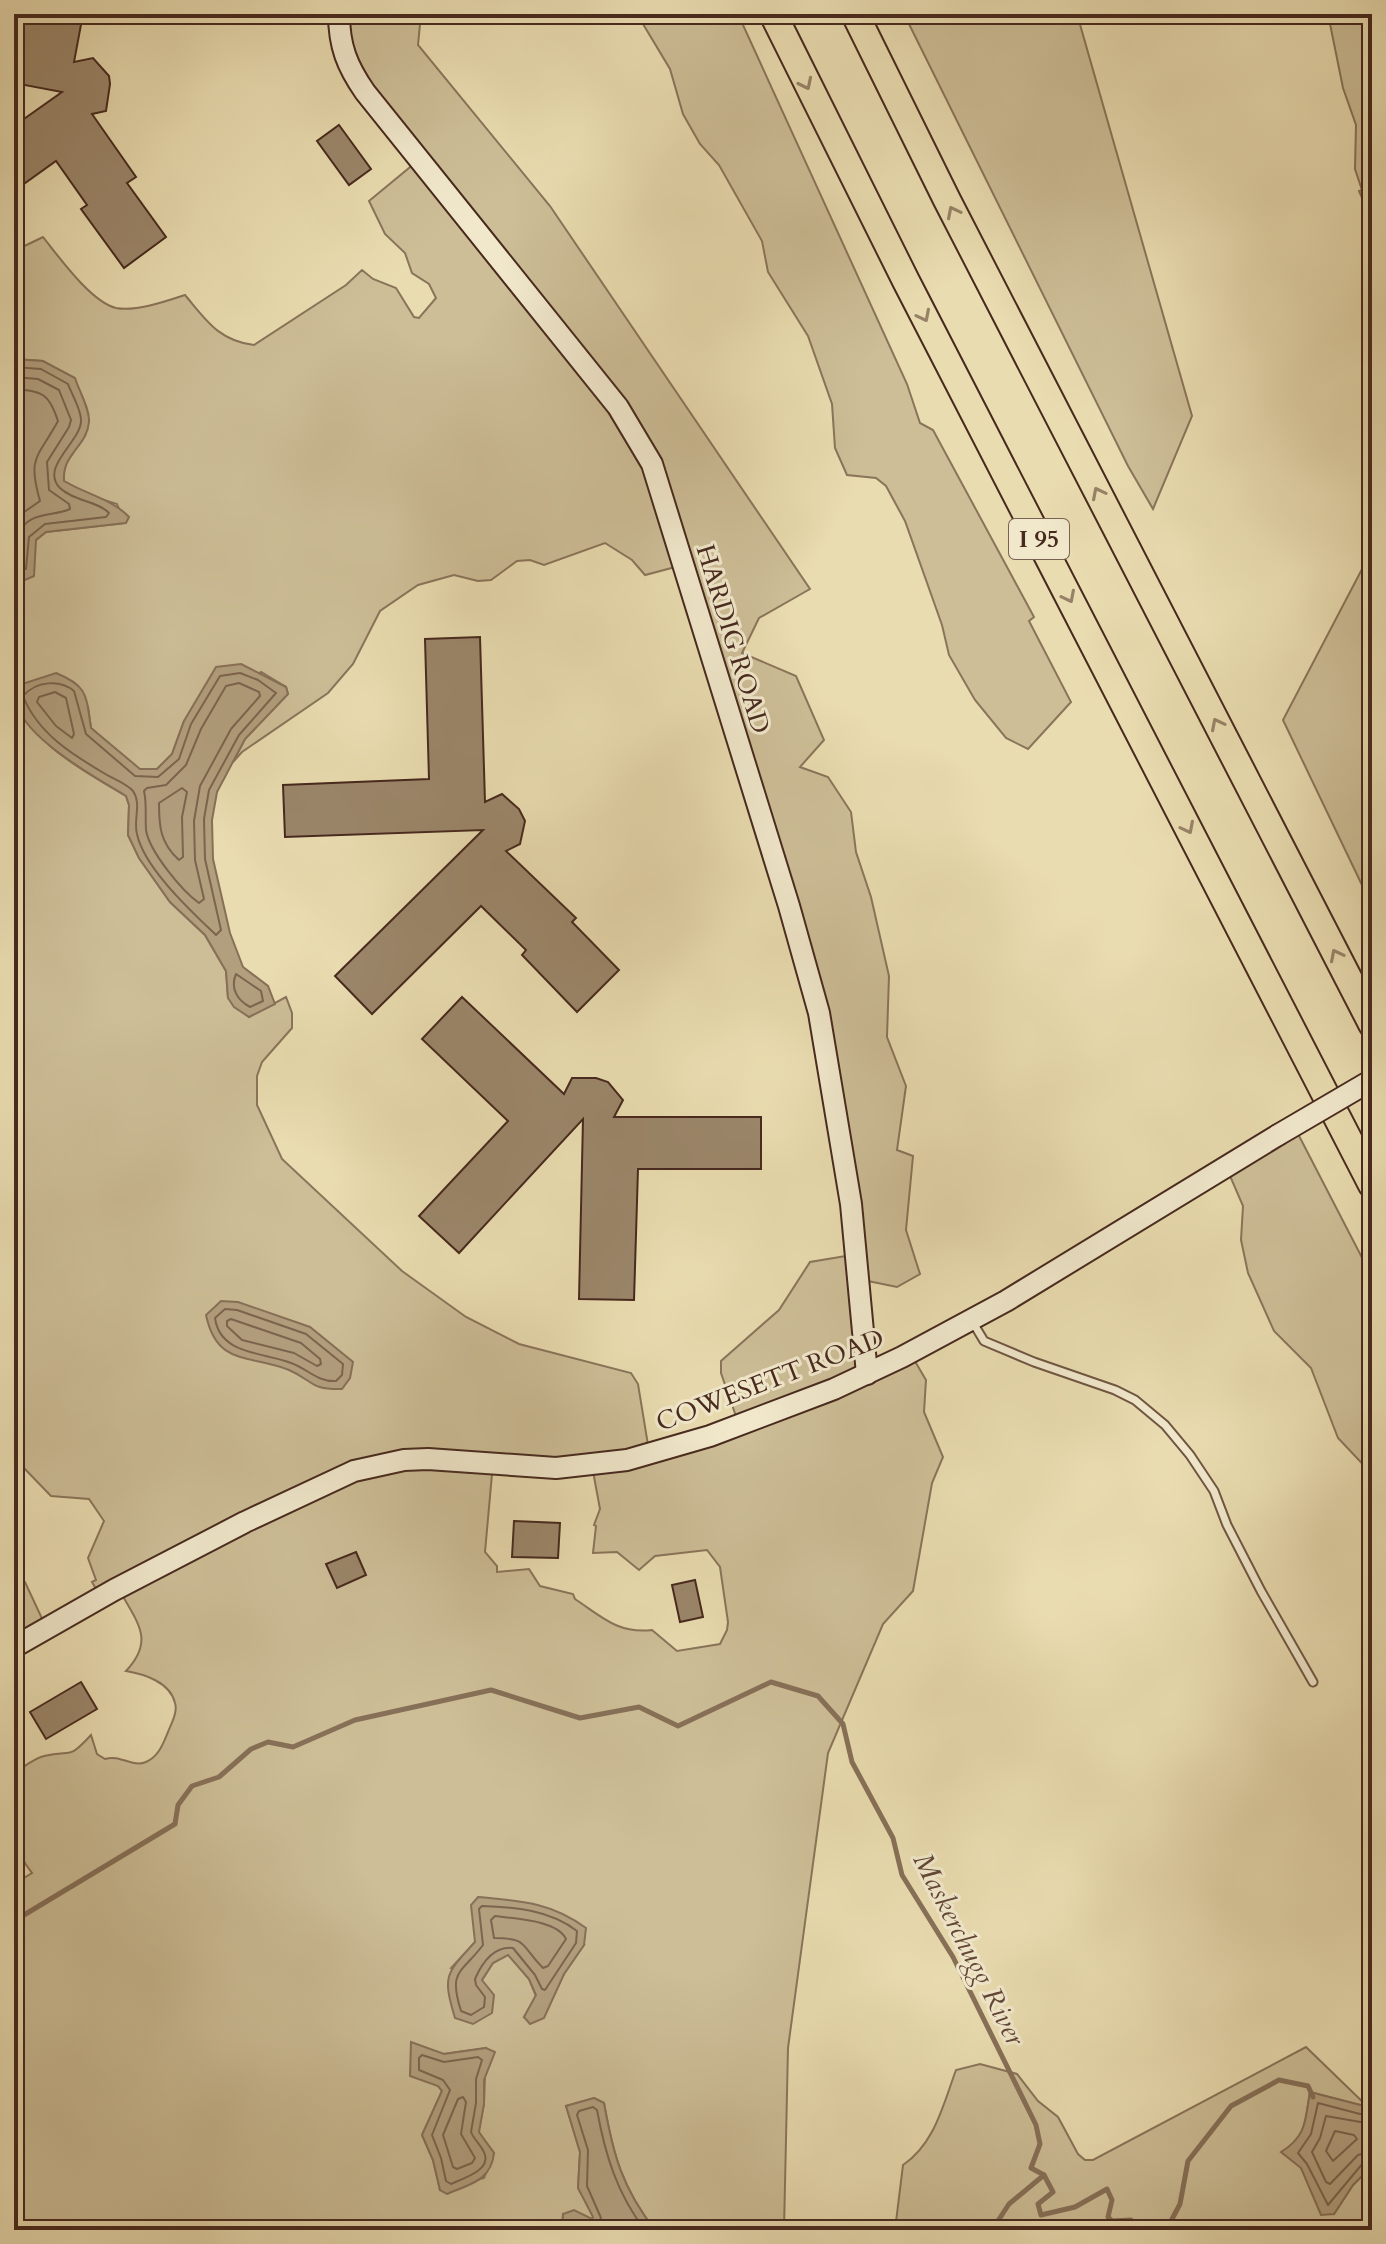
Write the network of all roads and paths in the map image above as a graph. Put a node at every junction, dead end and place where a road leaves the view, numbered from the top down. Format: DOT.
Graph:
graph roads {
  1 [pos="339,14"];
  2 [pos="773,14"];
  3 [pos="855,14"];
  4 [pos="1372,1024"];
  5 [pos="1372,1080"];
  6 [pos="1372,1185"];
  7 [pos="970,1320"];
  8 [pos="867,1374"];
  9 [pos="14,1647"];
  10 [pos="1313,1682"];
  1 -- 8 [label="main road, HARDIG ROAD"];
  2 -- 6 [label="highway, I 95, one-way"];
  4 -- 3 [label="highway, I 95, one-way"];
  5 -- 7 [label="main road, COWESETT ROAD, bridge"];
  7 -- 8 [label="main road, COWESETT ROAD"];
  7 -- 10 [label="lane"];
  8 -- 9 [label="main road, COWESETT ROAD"];
}
